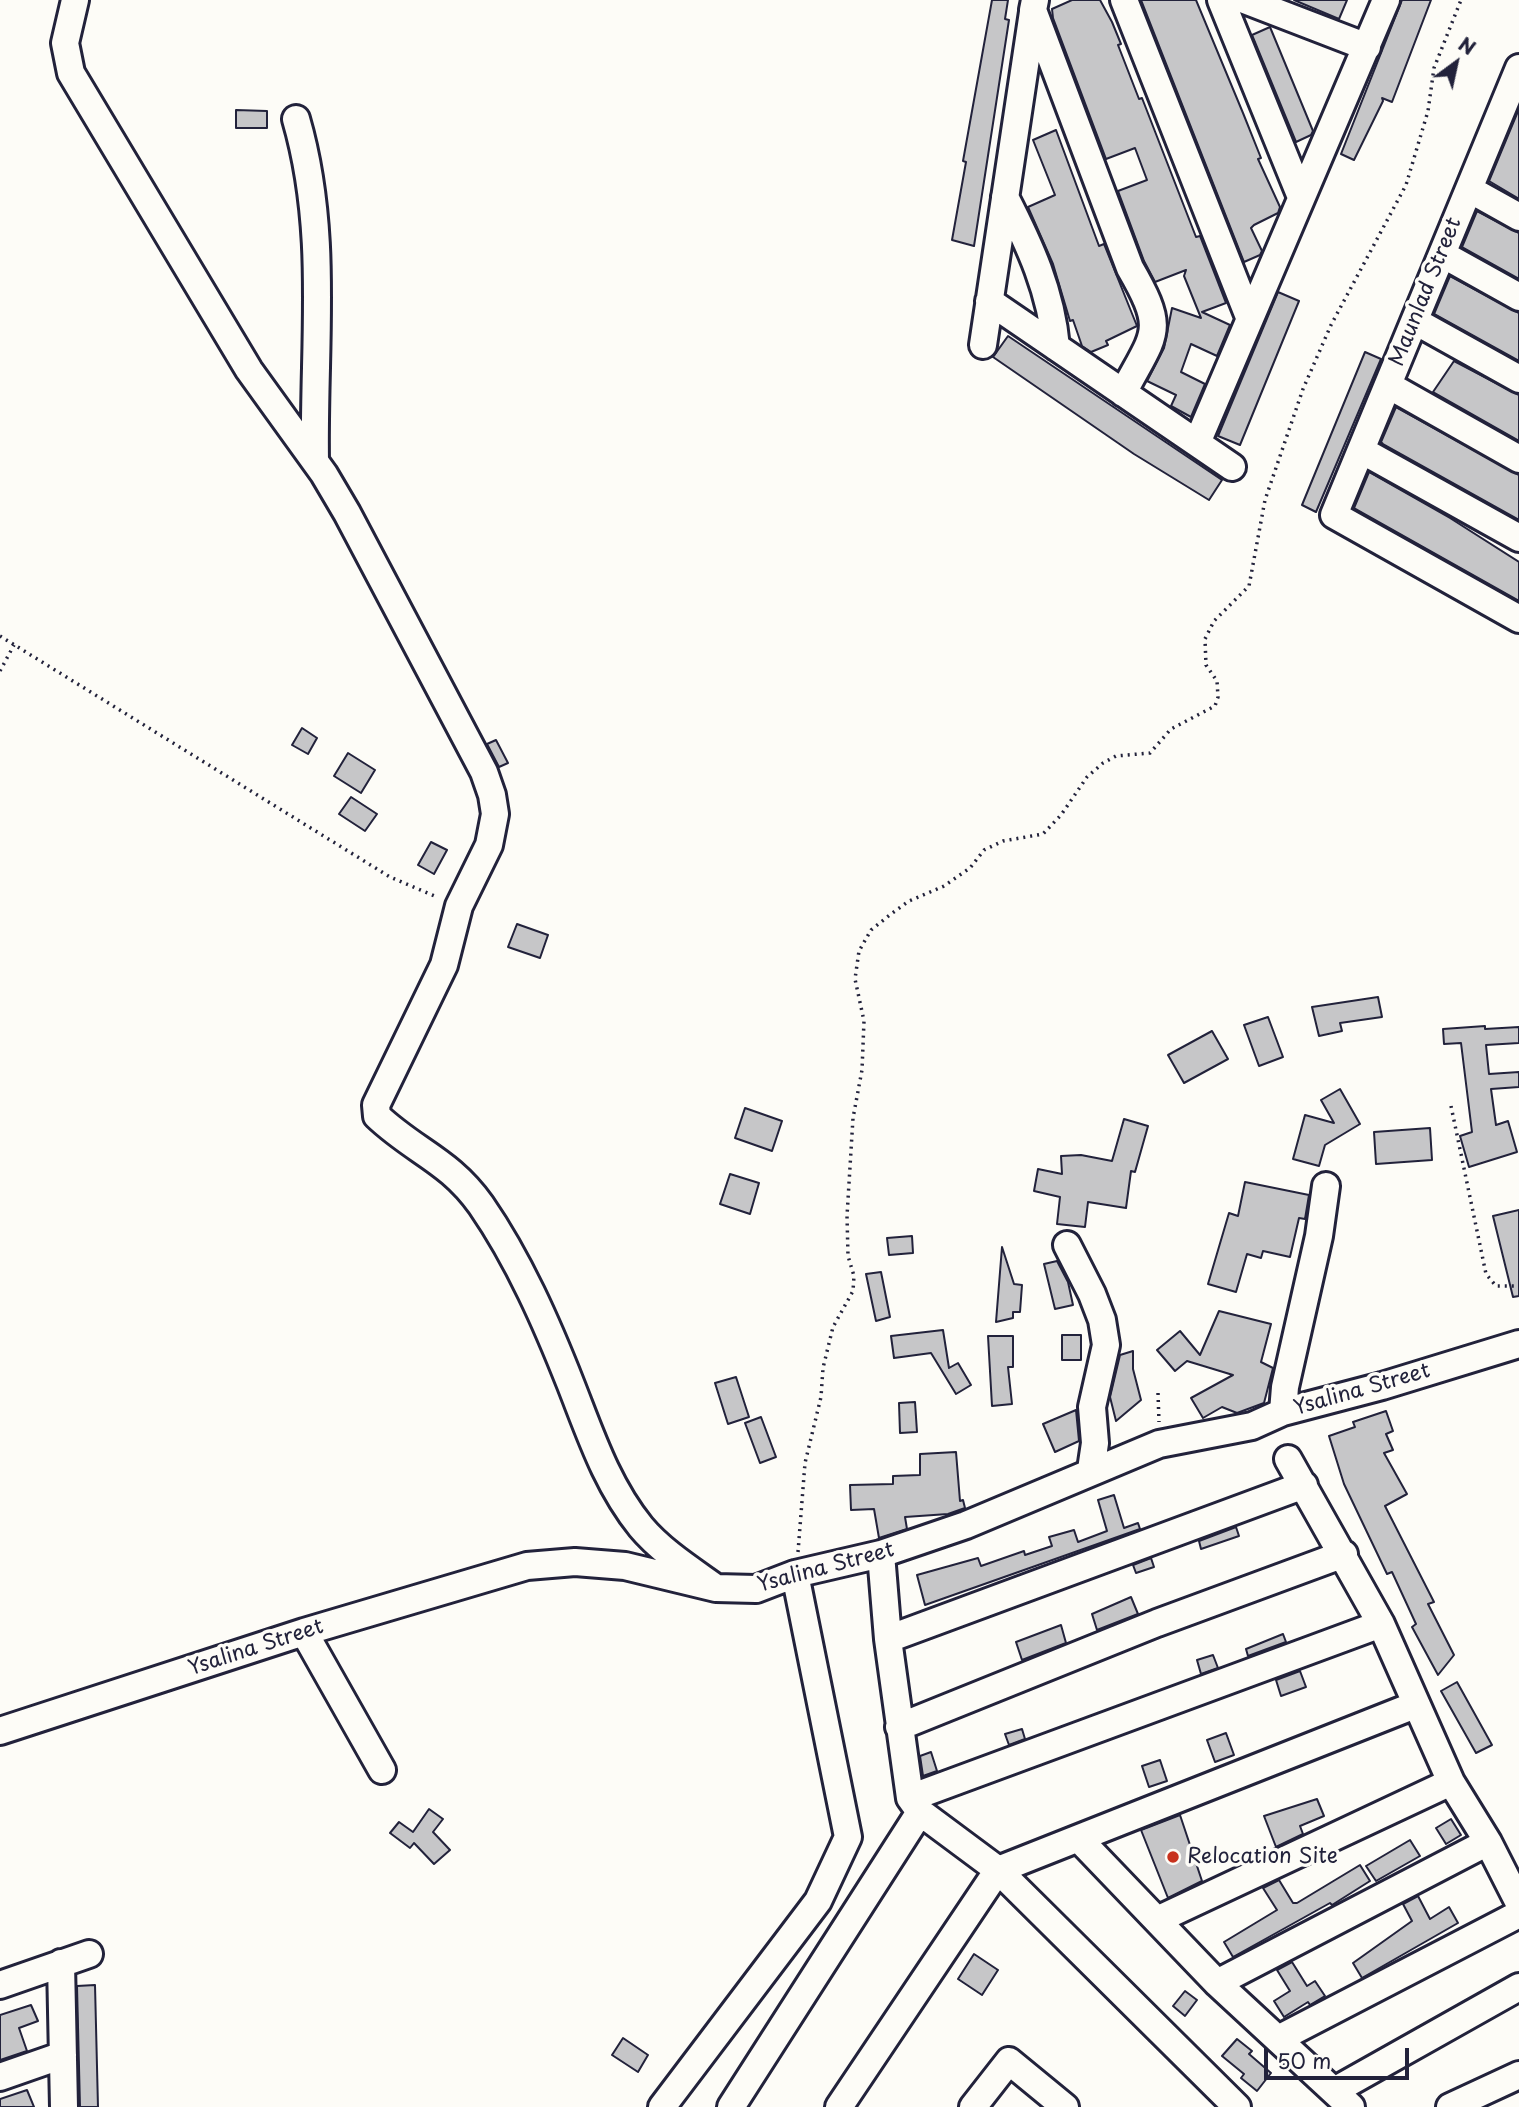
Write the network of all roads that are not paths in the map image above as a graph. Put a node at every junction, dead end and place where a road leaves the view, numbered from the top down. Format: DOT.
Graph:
graph roads {
  1 [pos="75,0"];
  2 [pos="1124,0"];
  3 [pos="1221,0"];
  4 [pos="1245,0"];
  5 [pos="1386,0"];
  6 [pos="1034,5"];
  7 [pos="1367,47"];
  8 [pos="1519,68"];
  9 [pos="296,119"];
  10 [pos="1508,125"];
  11 [pos="1469,189"];
  12 [pos="1005,197"];
  13 [pos="1301,197"];
  14 [pos="1519,217"];
  15 [pos="1442,254"];
  16 [pos="1519,297"];
  17 [pos="989,301"];
  18 [pos="1249,317"];
  19 [pos="1415,321"];
  20 [pos="983,345"];
  21 [pos="1056,347"];
  22 [pos="1519,379"];
  23 [pos="1388,384"];
  24 [pos="1123,393"];
  25 [pos="1197,443"];
  26 [pos="1361,450"];
  27 [pos="1519,459"];
  28 [pos="315,461"];
  29 [pos="1232,467"];
  30 [pos="1519,538"];
  31 [pos="1519,619"];
  32 [pos="1326,1186"];
  33 [pos="1067,1245"];
  34 [pos="1519,1344"];
  35 [pos="1283,1412"];
  36 [pos="1288,1459"];
  37 [pos="1091,1471"];
  38 [pos="1304,1485"];
  39 [pos="1344,1554"];
  40 [pos="881,1555"];
  41 [pos="795,1574"];
  42 [pos="716,1588"];
  43 [pos="1381,1624"];
  44 [pos="304,1632"];
  45 [pos="888,1639"];
  46 [pos="1415,1705"];
  47 [pos="898,1727"];
  48 [pos="0,1731"];
  49 [pos="382,1770"];
  50 [pos="1451,1782"];
  51 [pos="915,1805"];
  52 [pos="1079,1839"];
  53 [pos="1488,1842"];
  54 [pos="998,1870"];
  55 [pos="1519,1903"];
  56 [pos="1519,1914"];
  57 [pos="1157,1920"];
  58 [pos="89,1954"];
  59 [pos="61,1963"];
  60 [pos="1217,1983"];
  61 [pos="0,1985"];
  62 [pos="1519,1987"];
  63 [pos="1278,2039"];
  64 [pos="63,2055"];
  65 [pos="1519,2075"];
  66 [pos="0,2077"];
  67 [pos="1342,2099"];
  68 [pos="64,2107"];
  69 [pos="663,2107"];
  70 [pos="731,2107"];
  71 [pos="839,2107"];
  72 [pos="973,2107"];
  73 [pos="1065,2107"];
  74 [pos="1237,2107"];
  75 [pos="1450,2107"];
  1 -- 28 [label="street"];
  2 -- 18 [label="street"];
  3 -- 13 [label="street"];
  4 -- 7 [label="street"];
  5 -- 7 [label="street"];
  6 -- 12 [label="street"];
  6 -- 24 [label="street"];
  7 -- 13 [label="street"];
  8 -- 10 [label="street, Maunlad Street"];
  9 -- 28 [label="street"];
  10 -- 11 [label="street, Maunlad Street"];
  11 -- 14 [label="street"];
  11 -- 15 [label="street, Maunlad Street"];
  12 -- 17 [label="street"];
  12 -- 21 [label="street"];
  13 -- 18 [label="street"];
  15 -- 16 [label="street"];
  15 -- 19 [label="street, Maunlad Street"];
  17 -- 20 [label="street"];
  17 -- 21 [label="street"];
  18 -- 25 [label="street"];
  19 -- 22 [label="street"];
  19 -- 23 [label="street, Maunlad Street"];
  21 -- 24 [label="street"];
  23 -- 26 [label="street, Maunlad Street"];
  23 -- 27 [label="street"];
  24 -- 25 [label="street"];
  25 -- 29 [label="street"];
  26 -- 30 [label="street"];
  26 -- 31 [label="street, Maunlad Street"];
  28 -- 42 [label="street"];
  32 -- 35 [label="street"];
  33 -- 37 [label="street"];
  34 -- 35 [label="street, Ysalina Street"];
  35 -- 37 [label="street, Ysalina Street"];
  36 -- 38 [label="street"];
  37 -- 40 [label="street, Ysalina Street"];
  38 -- 39 [label="street"];
  38 -- 45 [label="street"];
  39 -- 43 [label="street"];
  39 -- 47 [label="street"];
  40 -- 41 [label="street, Ysalina Street"];
  40 -- 45 [label="street"];
  41 -- 42 [label="street, Ysalina Street"];
  41 -- 69 [label="street"];
  42 -- 44 [label="street, Ysalina Street"];
  43 -- 46 [label="street"];
  43 -- 51 [label="street"];
  44 -- 48 [label="street, Ysalina Street"];
  44 -- 49 [label="street"];
  45 -- 47 [label="street"];
  46 -- 50 [label="street"];
  46 -- 52 [label="street"];
  47 -- 51 [label="street"];
  50 -- 53 [label="street"];
  50 -- 57 [label="street"];
  51 -- 54 [label="street"];
  51 -- 70 [label="street"];
  52 -- 54 [label="street"];
  52 -- 57 [label="street"];
  53 -- 55 [label="street"];
  53 -- 60 [label="street"];
  54 -- 71 [label="street"];
  54 -- 74 [label="street"];
  56 -- 63 [label="street"];
  57 -- 60 [label="street"];
  58 -- 59 [label="street"];
  59 -- 61 [label="street"];
  59 -- 64 [label="street"];
  60 -- 63 [label="street"];
  62 -- 67 [label="street"];
  63 -- 67 [label="street"];
  64 -- 66 [label="street"];
  64 -- 68 [label="street"];
  65 -- 75 [label="street"];
  72 -- 73 [label="street"];
}
